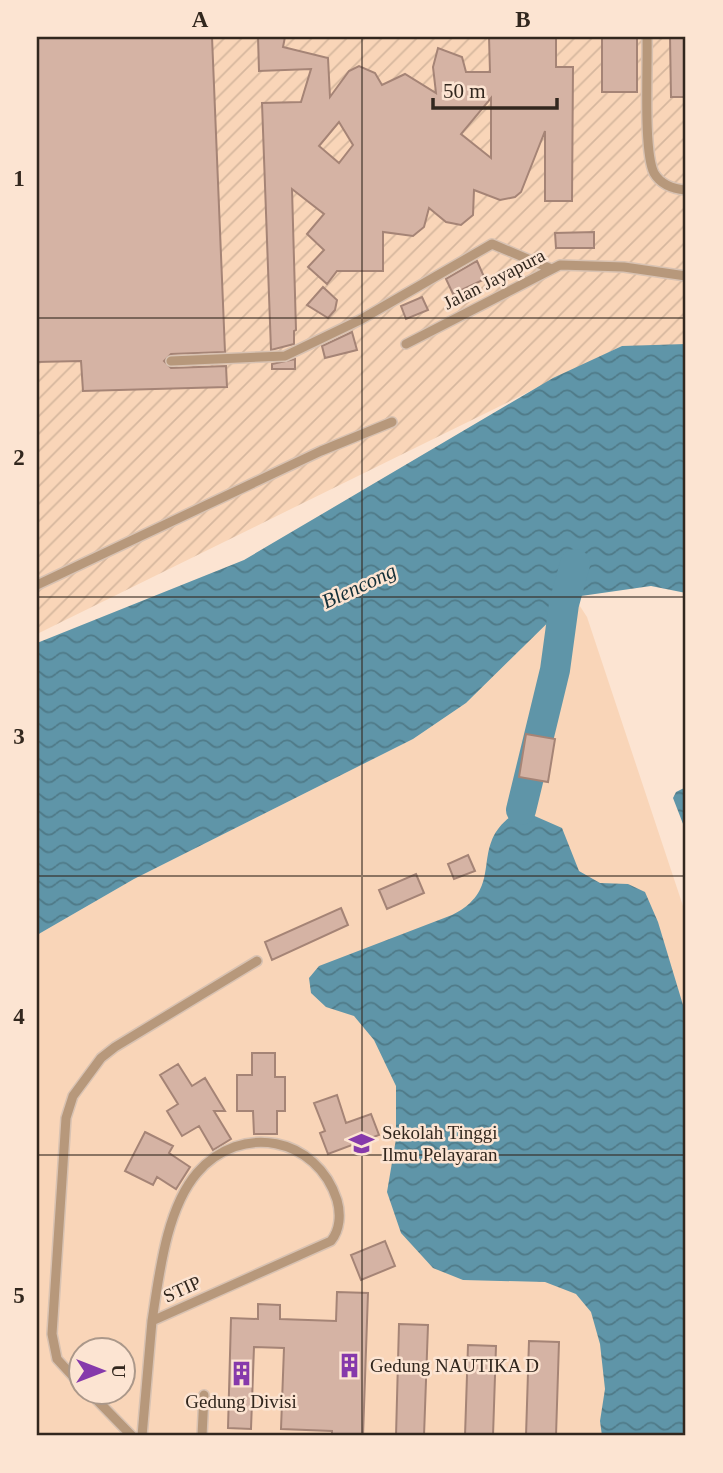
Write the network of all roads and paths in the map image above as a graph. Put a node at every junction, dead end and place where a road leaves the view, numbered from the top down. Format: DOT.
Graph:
graph roads {
  1 [pos="648,37"];
  2 [pos="686,190"];
  3 [pos="549,268"];
  4 [pos="686,276"];
  5 [pos="406,344"];
  6 [pos="171,361"];
  7 [pos="391,422"];
  8 [pos="37,585"];
  9 [pos="257,961"];
  10 [pos="152,1321"];
  11 [pos="66,1369"];
  12 [pos="204,1395"];
  13 [pos="103,1406"];
  14 [pos="132,1436"];
  15 [pos="142,1436"];
  16 [pos="202,1436"];
  1 -- 2 [label="lane"];
  3 -- 4 [label="lane, Jalan Jayapura"];
  3 -- 5 [label="lane, Jalan Jayapura"];
  3 -- 6 [label="lane"];
  7 -- 8 [label="lane"];
  9 -- 11 [label="lane"];
  10 -- 10 [label="lane, STIP"];
  10 -- 15 [label="lane, STIP"];
  12 -- 16 [label="lane"];
  13 -- 14 [label="lane"];
}
